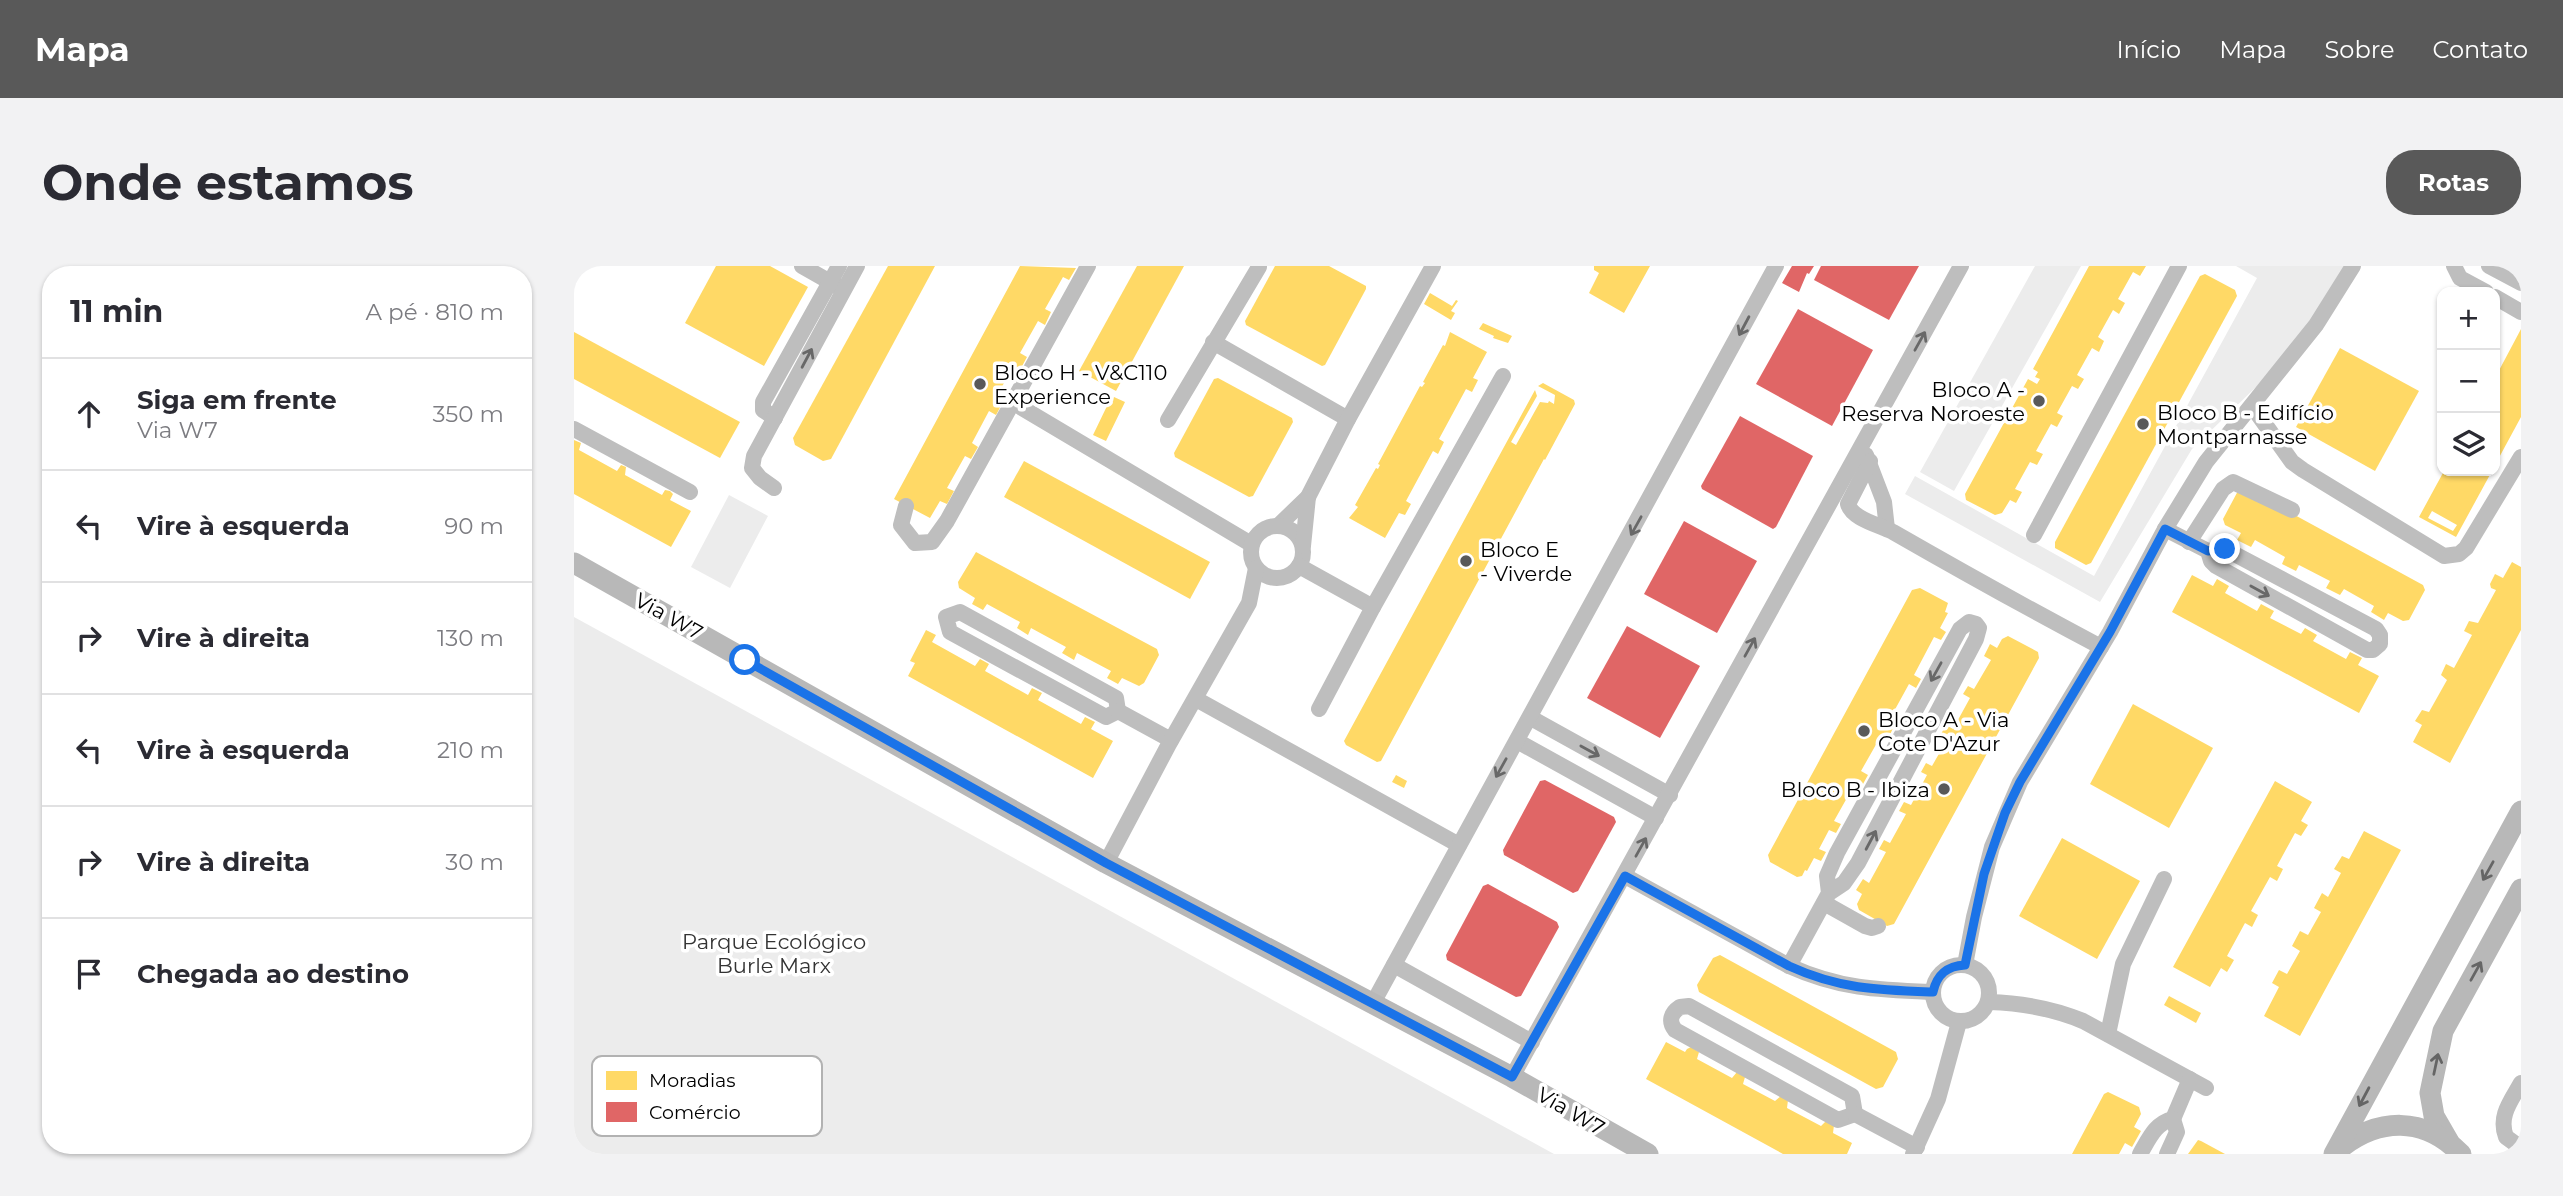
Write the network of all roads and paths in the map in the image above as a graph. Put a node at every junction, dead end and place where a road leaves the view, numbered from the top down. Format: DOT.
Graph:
graph roads {
  1 [pos="802,266"];
  2 [pos="839,266"];
  3 [pos="857,266"];
  4 [pos="1088,266"];
  5 [pos="1433,266"];
  6 [pos="1776,266"];
  7 [pos="1961,266"];
  8 [pos="2179,266"];
  9 [pos="2353,266"];
  10 [pos="2454,266"];
  11 [pos="2489,266"];
  12 [pos="1259,267"];
  13 [pos="2521,283"];
  14 [pos="837,286"];
  15 [pos="2477,287"];
  16 [pos="2500,300"];
  17 [pos="2521,312"];
  18 [pos="1213,342"];
  19 [pos="1503,376"];
  20 [pos="1012,402"];
  21 [pos="2252,405"];
  22 [pos="1348,419"];
  23 [pos="1168,420"];
  24 [pos="574,429"];
  25 [pos="1861,446"];
  26 [pos="2521,457"];
  27 [pos="1870,461"];
  28 [pos="774,488"];
  29 [pos="690,492"];
  30 [pos="1308,496"];
  31 [pos="906,506"];
  32 [pos="2292,510"];
  33 [pos="1279,525"];
  34 [pos="1887,529"];
  35 [pos="2165,529"];
  36 [pos="2034,535"];
  37 [pos="2189,542"];
  38 [pos="1251,544"];
  39 [pos="1303,548"];
  40 [pos="2208,551"];
  41 [pos="574,563"];
  42 [pos="1300,566"];
  43 [pos="1255,568"];
  44 [pos="1282,578"];
  45 [pos="1249,603"];
  46 [pos="1373,607"];
  47 [pos="2101,647"];
  48 [pos="1196,699"];
  49 [pos="1319,709"];
  50 [pos="1118,711"];
  51 [pos="1531,718"];
  52 [pos="1171,740"];
  53 [pos="1517,741"];
  54 [pos="1670,795"];
  55 [pos="2521,811"];
  56 [pos="1656,818"];
  57 [pos="1459,845"];
  58 [pos="1106,863"];
  59 [pos="1625,876"];
  60 [pos="2164,879"];
  61 [pos="2521,889"];
  62 [pos="1827,898"];
  63 [pos="1878,926"];
  64 [pos="1394,965"];
  65 [pos="1965,965"];
  66 [pos="1789,966"];
  67 [pos="1933,992"];
  68 [pos="1989,1002"];
  69 [pos="1373,1003"];
  70 [pos="1959,1022"];
  71 [pos="2108,1034"];
  72 [pos="1532,1042"];
  73 [pos="1512,1077"];
  74 [pos="2190,1079"];
  75 [pos="2521,1083"];
  76 [pos="2206,1088"];
  77 [pos="1855,1114"];
  78 [pos="2173,1119"];
  79 [pos="2455,1148"];
  80 [pos="2521,1148"];
  81 [pos="1915,1151"];
  82 [pos="1648,1154"];
  83 [pos="2140,1154"];
  84 [pos="2167,1154"];
  85 [pos="2334,1154"];
  1 -- 14 [label="street"];
  2 -- 14 [label="street"];
  3 -- 14 [label="street"];
  4 -- 20 [label="street"];
  5 -- 22 [label="street"];
  6 -- 51 [label="street, one-way"];
  25 -- 7 [label="street, one-way"];
  8 -- 36 [label="street"];
  9 -- 21 [label="street"];
  10 -- 15 [label="street"];
  11 -- 13 [label="street"];
  12 -- 18 [label="street"];
  14 -- 28 [label="street"];
  16 -- 17 [label="street"];
  18 -- 22 [label="street"];
  18 -- 23 [label="street"];
  19 -- 46 [label="street"];
  20 -- 31 [label="street"];
  20 -- 38 [label="street"];
  21 -- 26 [label="street"];
  21 -- 35 [label="street"];
  22 -- 30 [label="street"];
  24 -- 29 [label="street"];
  25 -- 27 [label="street"];
  54 -- 25 [label="street, one-way"];
  27 -- 34 [label="street"];
  27 -- 34 [label="street"];
  30 -- 33 [label="street"];
  30 -- 39 [label="street"];
  32 -- 37 [label="street"];
  33 -- 38 [label="street"];
  33 -- 39 [label="street"];
  34 -- 47 [label="street"];
  35 -- 37 [label="street"];
  35 -- 47 [label="street"];
  37 -- 40 [label="street"];
  38 -- 43 [label="street"];
  39 -- 42 [label="street"];
  40 -- 40 [label="street, one-way"];
  41 -- 58 [label="main road, Via W7"];
  42 -- 44 [label="street"];
  42 -- 46 [label="street"];
  43 -- 44 [label="street"];
  43 -- 45 [label="street"];
  44 -- 45 [label="street"];
  45 -- 48 [label="street"];
  46 -- 49 [label="street"];
  47 -- 65 [label="street"];
  48 -- 52 [label="street"];
  48 -- 57 [label="street"];
  50 -- 50 [label="street"];
  50 -- 52 [label="street"];
  51 -- 53 [label="street"];
  51 -- 54 [label="street, one-way"];
  52 -- 58 [label="street"];
  53 -- 56 [label="street"];
  53 -- 57 [label="street, one-way"];
  54 -- 56 [label="street"];
  55 -- 85 [label="main road, one-way"];
  59 -- 56 [label="street, one-way"];
  57 -- 64 [label="street"];
  58 -- 69 [label="main road, Via W7"];
  59 -- 66 [label="street"];
  59 -- 72 [label="street"];
  60 -- 71 [label="street"];
  79 -- 61 [label="main road, one-way"];
  62 -- 62 [label="street, one-way"];
  62 -- 63 [label="street"];
  62 -- 66 [label="street"];
  64 -- 69 [label="street"];
  64 -- 72 [label="street"];
  65 -- 67 [label="street"];
  65 -- 68 [label="street"];
  66 -- 67 [label="street"];
  67 -- 70 [label="street"];
  68 -- 70 [label="street"];
  68 -- 71 [label="street"];
  69 -- 73 [label="main road, Via W7"];
  70 -- 81 [label="street"];
  71 -- 74 [label="street"];
  72 -- 73 [label="street"];
  73 -- 82 [label="main road, Via W7"];
  74 -- 76 [label="street"];
  74 -- 78 [label="street"];
  75 -- 80 [label="street"];
  77 -- 77 [label="street"];
  77 -- 81 [label="street"];
  78 -- 83 [label="street"];
  78 -- 84 [label="street"];
  79 -- 85 [label="main road"];
}
